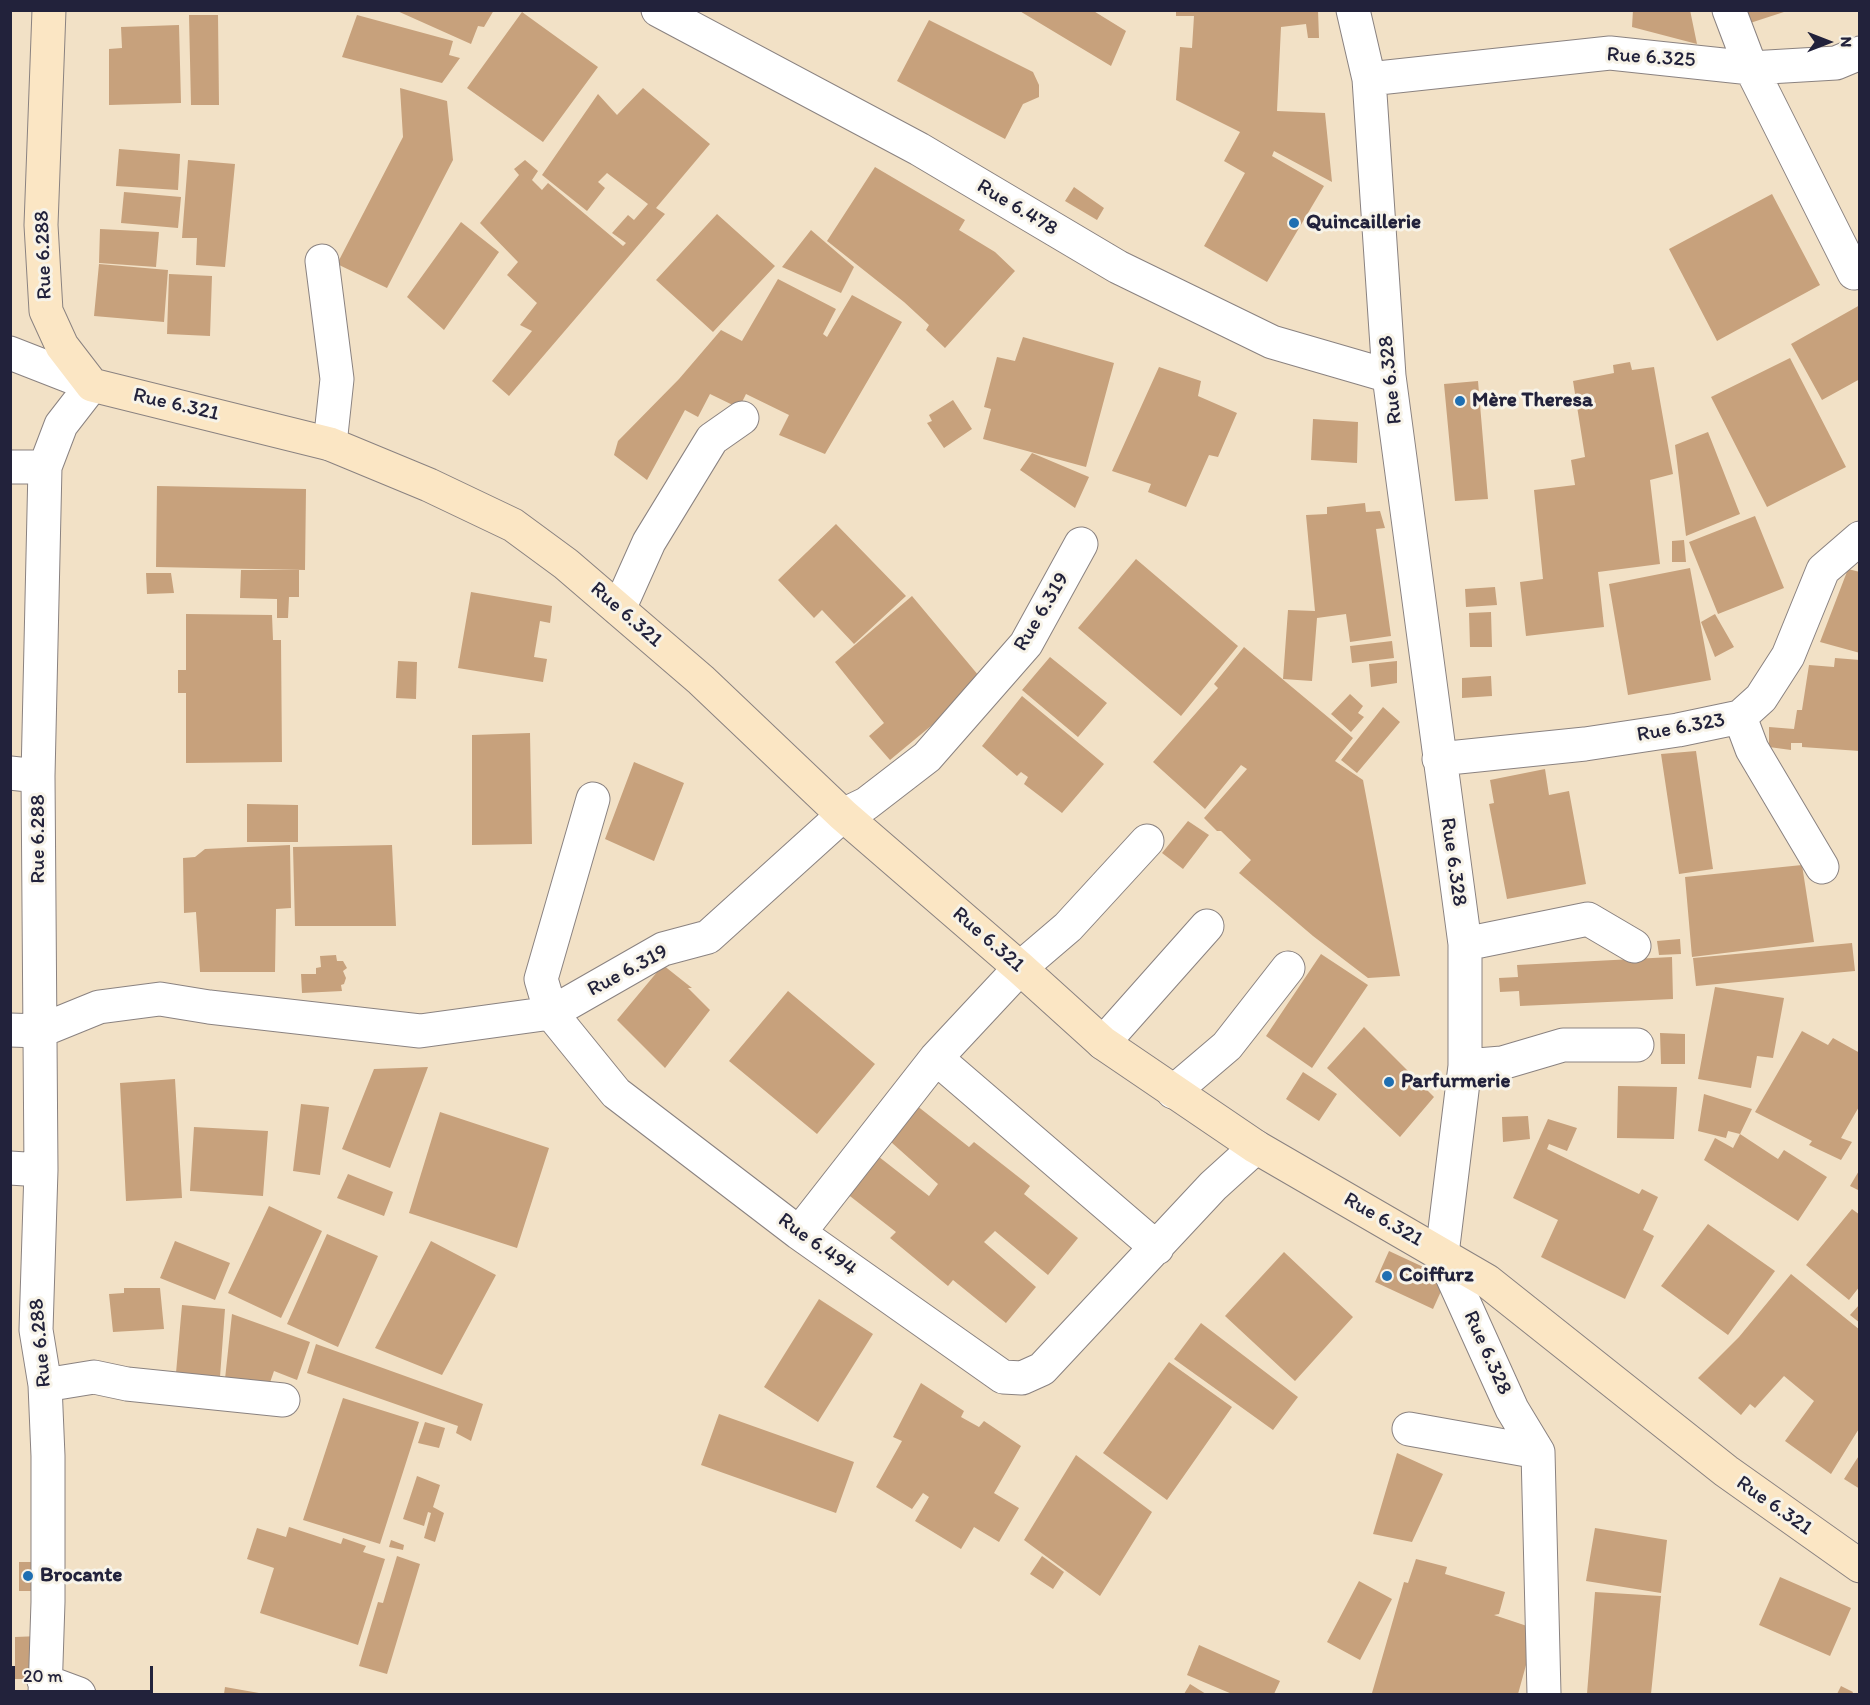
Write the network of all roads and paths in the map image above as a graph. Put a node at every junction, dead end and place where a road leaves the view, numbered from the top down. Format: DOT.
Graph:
graph roads {
  1 [pos="49,10"];
  2 [pos="658,10"];
  3 [pos="1353,10"];
  4 [pos="1729,10"];
  5 [pos="1860,53"];
  6 [pos="1751,68"];
  7 [pos="1369,79"];
  8 [pos="322,261"];
  9 [pos="1854,273"];
  10 [pos="10,353"];
  11 [pos="1389,376"];
  12 [pos="92,386"];
  13 [pos="742,418"];
  14 [pos="330,444"];
  15 [pos="10,466"];
  16 [pos="45,467"];
  17 [pos="1860,538"];
  18 [pos="1081,544"];
  19 [pos="619,609"];
  20 [pos="1740,717"];
  21 [pos="1439,759"];
  22 [pos="24,775"];
  23 [pos="593,799"];
  24 [pos="843,815"];
  25 [pos="1147,841"];
  26 [pos="1822,867"];
  27 [pos="1207,926"];
  28 [pos="1465,944"];
  29 [pos="1634,946"];
  30 [pos="1020,968"];
  31 [pos="1288,968"];
  32 [pos="550,1012"];
  33 [pos="25,1030"];
  34 [pos="1103,1043"];
  35 [pos="1637,1045"];
  36 [pos="936,1058"];
  37 [pos="1466,1066"];
  38 [pos="1173,1092"];
  39 [pos="1256,1147"];
  40 [pos="26,1169"];
  41 [pos="799,1233"];
  42 [pos="1157,1248"];
  43 [pos="1442,1254"];
  44 [pos="23,1332"];
  45 [pos="45,1385"];
  46 [pos="283,1400"];
  47 [pos="1409,1429"];
  48 [pos="1538,1452"];
  49 [pos="1860,1566"];
  50 [pos="44,1688"];
  51 [pos="79,1695"];
  52 [pos="1544,1695"];
  1 -- 12 [label="street, Rue 6.288"];
  2 -- 11 [label="street, Rue 6.478"];
  3 -- 7 [label="street, Rue 6.328"];
  4 -- 6 [label="street"];
  5 -- 6 [label="street, Rue 6.325"];
  6 -- 7 [label="street, Rue 6.325"];
  6 -- 9 [label="street"];
  7 -- 11 [label="street, Rue 6.328"];
  8 -- 14 [label="street"];
  10 -- 12 [label="street"];
  11 -- 21 [label="street, Rue 6.328"];
  12 -- 14 [label="street, Rue 6.321"];
  12 -- 16 [label="street, Rue 6.288"];
  13 -- 19 [label="street"];
  14 -- 19 [label="street, Rue 6.321"];
  15 -- 16 [label="street"];
  16 -- 22 [label="street, Rue 6.288"];
  17 -- 20 [label="street, Rue 6.323"];
  18 -- 24 [label="street, Rue 6.319"];
  19 -- 24 [label="street, Rue 6.321"];
  20 -- 21 [label="street, Rue 6.323"];
  20 -- 26 [label="street"];
  21 -- 28 [label="street, Rue 6.328"];
  22 -- 33 [label="street, Rue 6.288"];
  23 -- 32 [label="street, Rue 6.494"];
  24 -- 30 [label="street, Rue 6.321"];
  24 -- 32 [label="street, Rue 6.319"];
  25 -- 30 [label="street"];
  27 -- 34 [label="street"];
  28 -- 29 [label="street"];
  28 -- 37 [label="street, Rue 6.328"];
  30 -- 34 [label="street, Rue 6.321"];
  30 -- 36 [label="street"];
  31 -- 38 [label="street"];
  32 -- 33 [label="street, Rue 6.319"];
  32 -- 41 [label="street, Rue 6.494"];
  33 -- 40 [label="street, Rue 6.288"];
  34 -- 38 [label="street, Rue 6.321"];
  35 -- 37 [label="street"];
  36 -- 41 [label="street"];
  36 -- 42 [label="street"];
  37 -- 43 [label="street, Rue 6.328"];
  38 -- 39 [label="street, Rue 6.321"];
  39 -- 42 [label="street, Rue 6.494"];
  39 -- 43 [label="street, Rue 6.321"];
  40 -- 44 [label="street, Rue 6.288"];
  41 -- 42 [label="street, Rue 6.494"];
  43 -- 48 [label="street, Rue 6.328"];
  43 -- 49 [label="street, Rue 6.321"];
  44 -- 45 [label="street, Rue 6.288"];
  45 -- 46 [label="street"];
  45 -- 50 [label="street, Rue 6.288"];
  47 -- 48 [label="street"];
  48 -- 52 [label="street, Rue 6.328"];
  50 -- 51 [label="street"];
}
